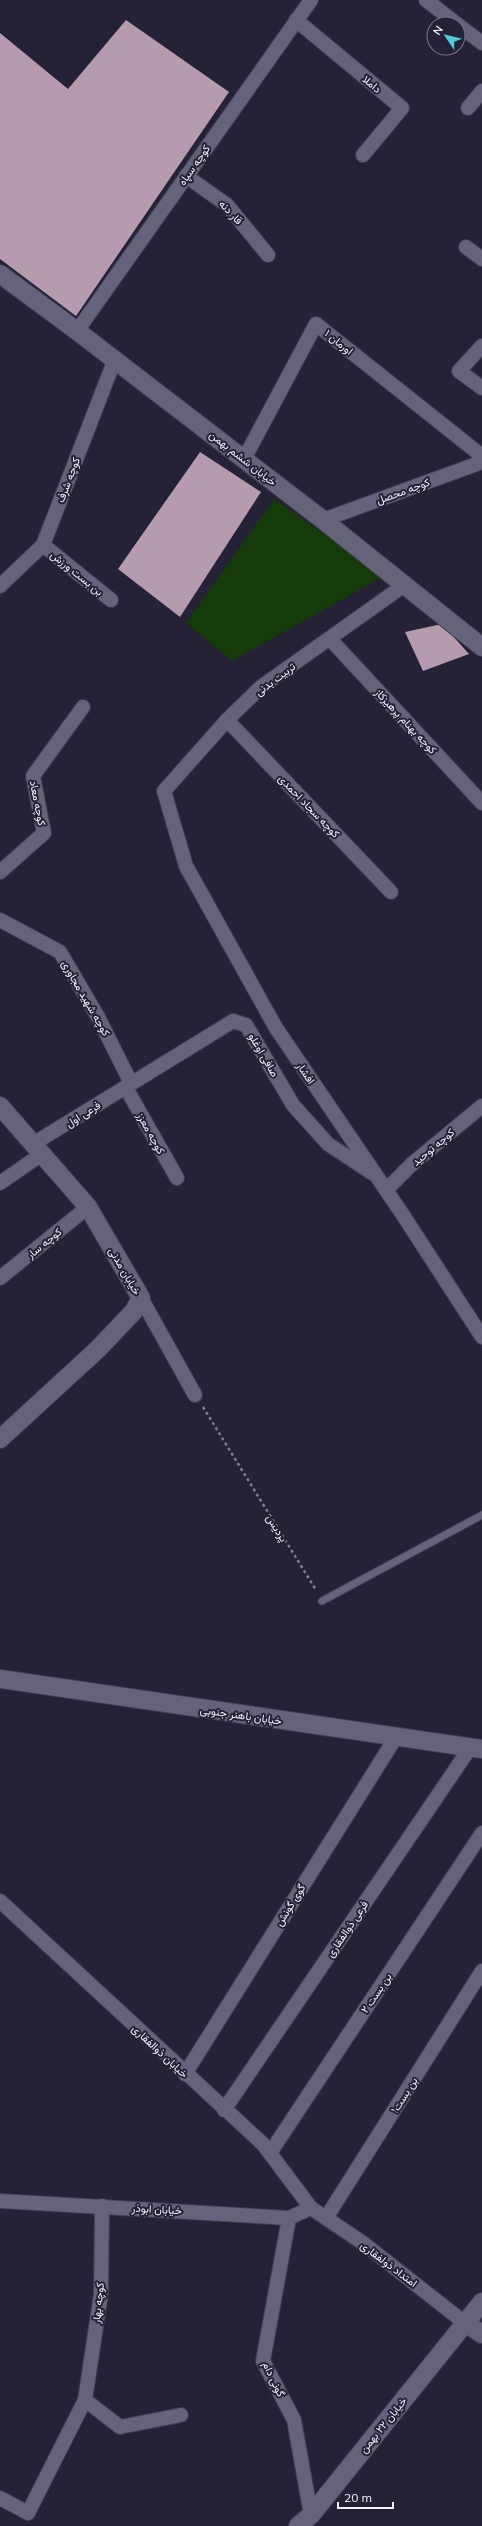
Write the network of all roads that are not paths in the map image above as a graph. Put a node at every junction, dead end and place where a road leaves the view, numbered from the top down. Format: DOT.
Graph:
graph roads {
  1 [pos="311,0"];
  2 [pos="426,0"];
  3 [pos="447,16"];
  4 [pos="296,20"];
  5 [pos="466,30"];
  6 [pos="482,43"];
  7 [pos="482,90"];
  8 [pos="468,108"];
  9 [pos="363,155"];
  10 [pos="186,176"];
  11 [pos="466,247"];
  12 [pos="268,255"];
  13 [pos="482,259"];
  14 [pos="0,274"];
  15 [pos="78,331"];
  16 [pos="482,346"];
  17 [pos="115,359"];
  18 [pos="482,388"];
  19 [pos="482,456"];
  20 [pos="244,460"];
  21 [pos="482,462"];
  22 [pos="323,520"];
  23 [pos="43,546"];
  24 [pos="0,586"];
  25 [pos="403,586"];
  26 [pos="111,600"];
  27 [pos="330,639"];
  28 [pos="482,646"];
  29 [pos="83,707"];
  30 [pos="227,720"];
  31 [pos="164,792"];
  32 [pos="482,803"];
  33 [pos="0,872"];
  34 [pos="391,892"];
  35 [pos="0,920"];
  36 [pos="128,1085"];
  37 [pos="0,1106"];
  38 [pos="482,1106"];
  39 [pos="38,1149"];
  40 [pos="377,1176"];
  41 [pos="176,1178"];
  42 [pos="0,1182"];
  43 [pos="386,1190"];
  44 [pos="88,1207"];
  45 [pos="0,1278"];
  46 [pos="141,1298"];
  47 [pos="482,1337"];
  48 [pos="195,1395"];
  49 [pos="0,1439"];
  50 [pos="482,1515"];
  51 [pos="322,1601"];
  52 [pos="0,1679"];
  53 [pos="396,1737"];
  54 [pos="476,1748"];
  55 [pos="482,1833"];
  56 [pos="0,1901"];
  57 [pos="482,1972"];
  58 [pos="185,2074"];
  59 [pos="224,2110"];
  60 [pos="270,2153"];
  61 [pos="0,2201"];
  62 [pos="102,2206"];
  63 [pos="311,2208"];
  64 [pos="289,2218"];
  65 [pos="326,2218"];
  66 [pos="482,2302"];
  67 [pos="482,2313"];
  68 [pos="465,2323"];
  69 [pos="482,2334"];
  70 [pos="85,2400"];
  71 [pos="181,2415"];
  72 [pos="0,2498"];
  73 [pos="305,2520"];
  1 -- 4 [label="street, کوچه سپاه"];
  2 -- 3 [label="street"];
  4 -- 9 [label="street, داملا"];
  4 -- 10 [label="street, کوچه سپاه"];
  5 -- 6 [label="street"];
  7 -- 8 [label="street"];
  10 -- 12 [label="street, قار دنه"];
  10 -- 15 [label="street, کوچه سپاه"];
  11 -- 13 [label="street"];
  14 -- 15 [label="street, خیابان ششم بهمن"];
  15 -- 17 [label="street, خیابان ششم بهمن"];
  16 -- 18 [label="street"];
  17 -- 20 [label="street, خیابان ششم بهمن"];
  17 -- 23 [label="street, کوچه شرف"];
  19 -- 20 [label="street, اورمان ۱"];
  20 -- 22 [label="street, خیابان ششم بهمن"];
  21 -- 22 [label="street, کوچه محصل"];
  22 -- 25 [label="street, خیابان ششم بهمن"];
  23 -- 24 [label="street, کوچه شرف"];
  23 -- 26 [label="street, بن بست ورزش"];
  25 -- 27 [label="street, تربیت بدنی"];
  25 -- 28 [label="street, خیابان ششم بهمن"];
  27 -- 30 [label="street, تربیت بدنی"];
  27 -- 32 [label="street, کوچه بهنام پرهیزکاز"];
  29 -- 33 [label="street, کوچه معاد"];
  30 -- 31 [label="street, تربیت بدنی"];
  30 -- 34 [label="street, کوچه سجاد احمدی"];
  31 -- 40 [label="street, افشار"];
  35 -- 36 [label="street, کوچه شهید مجاوری"];
  36 -- 39 [label="street, فرعی اول"];
  36 -- 40 [label="street, صافی اوغلو"];
  36 -- 41 [label="street, کوچه معزز"];
  37 -- 39 [label="street, خیابان مدنی"];
  38 -- 43 [label="street, کوچه توحید"];
  39 -- 42 [label="street, فرعی اول"];
  39 -- 44 [label="street, خیابان مدنی"];
  40 -- 43 [label="street, افشار"];
  43 -- 47 [label="street, افشار"];
  44 -- 45 [label="street, کوچه سار"];
  44 -- 46 [label="street, خیابان مدنی"];
  46 -- 48 [label="street"];
  46 -- 49 [label="street, خیابان مدنی"];
  50 -- 51 [label="lane"];
  52 -- 53 [label="street, خیابان باهنر جنوبی"];
  53 -- 54 [label="street, خیابان باهنر جنوبی"];
  53 -- 58 [label="street, گوی گونش"];
  54 -- 59 [label="street, فرعی ذوالفقاری"];
  55 -- 60 [label="street, بن بست ۲"];
  56 -- 58 [label="street, خیابان ذوالفقاری"];
  57 -- 65 [label="street, بن بست۱"];
  58 -- 59 [label="street, خیابان ذوالفقاری"];
  59 -- 60 [label="street, خیابان ذوالفقاری"];
  60 -- 63 [label="street, خیابان ذوالفقاری"];
  61 -- 62 [label="street, خیابان ابوذر"];
  62 -- 64 [label="street, خیابان ابوذر"];
  62 -- 70 [label="street, کوچه بهار"];
  63 -- 64 [label="street, خیابان ابوذر"];
  63 -- 65 [label="street, امتداد ذولفقاری"];
  64 -- 73 [label="street, گونی دام"];
  65 -- 68 [label="street, امتداد ذولفقاری"];
  66 -- 68 [label="street, خیابان ۲۲ بهمن"];
  67 -- 68 [label="street"];
  68 -- 69 [label="street"];
  68 -- 73 [label="street, خیابان ۲۲ بهمن"];
  70 -- 71 [label="street"];
  70 -- 72 [label="street, کوچه بهار"];
}
